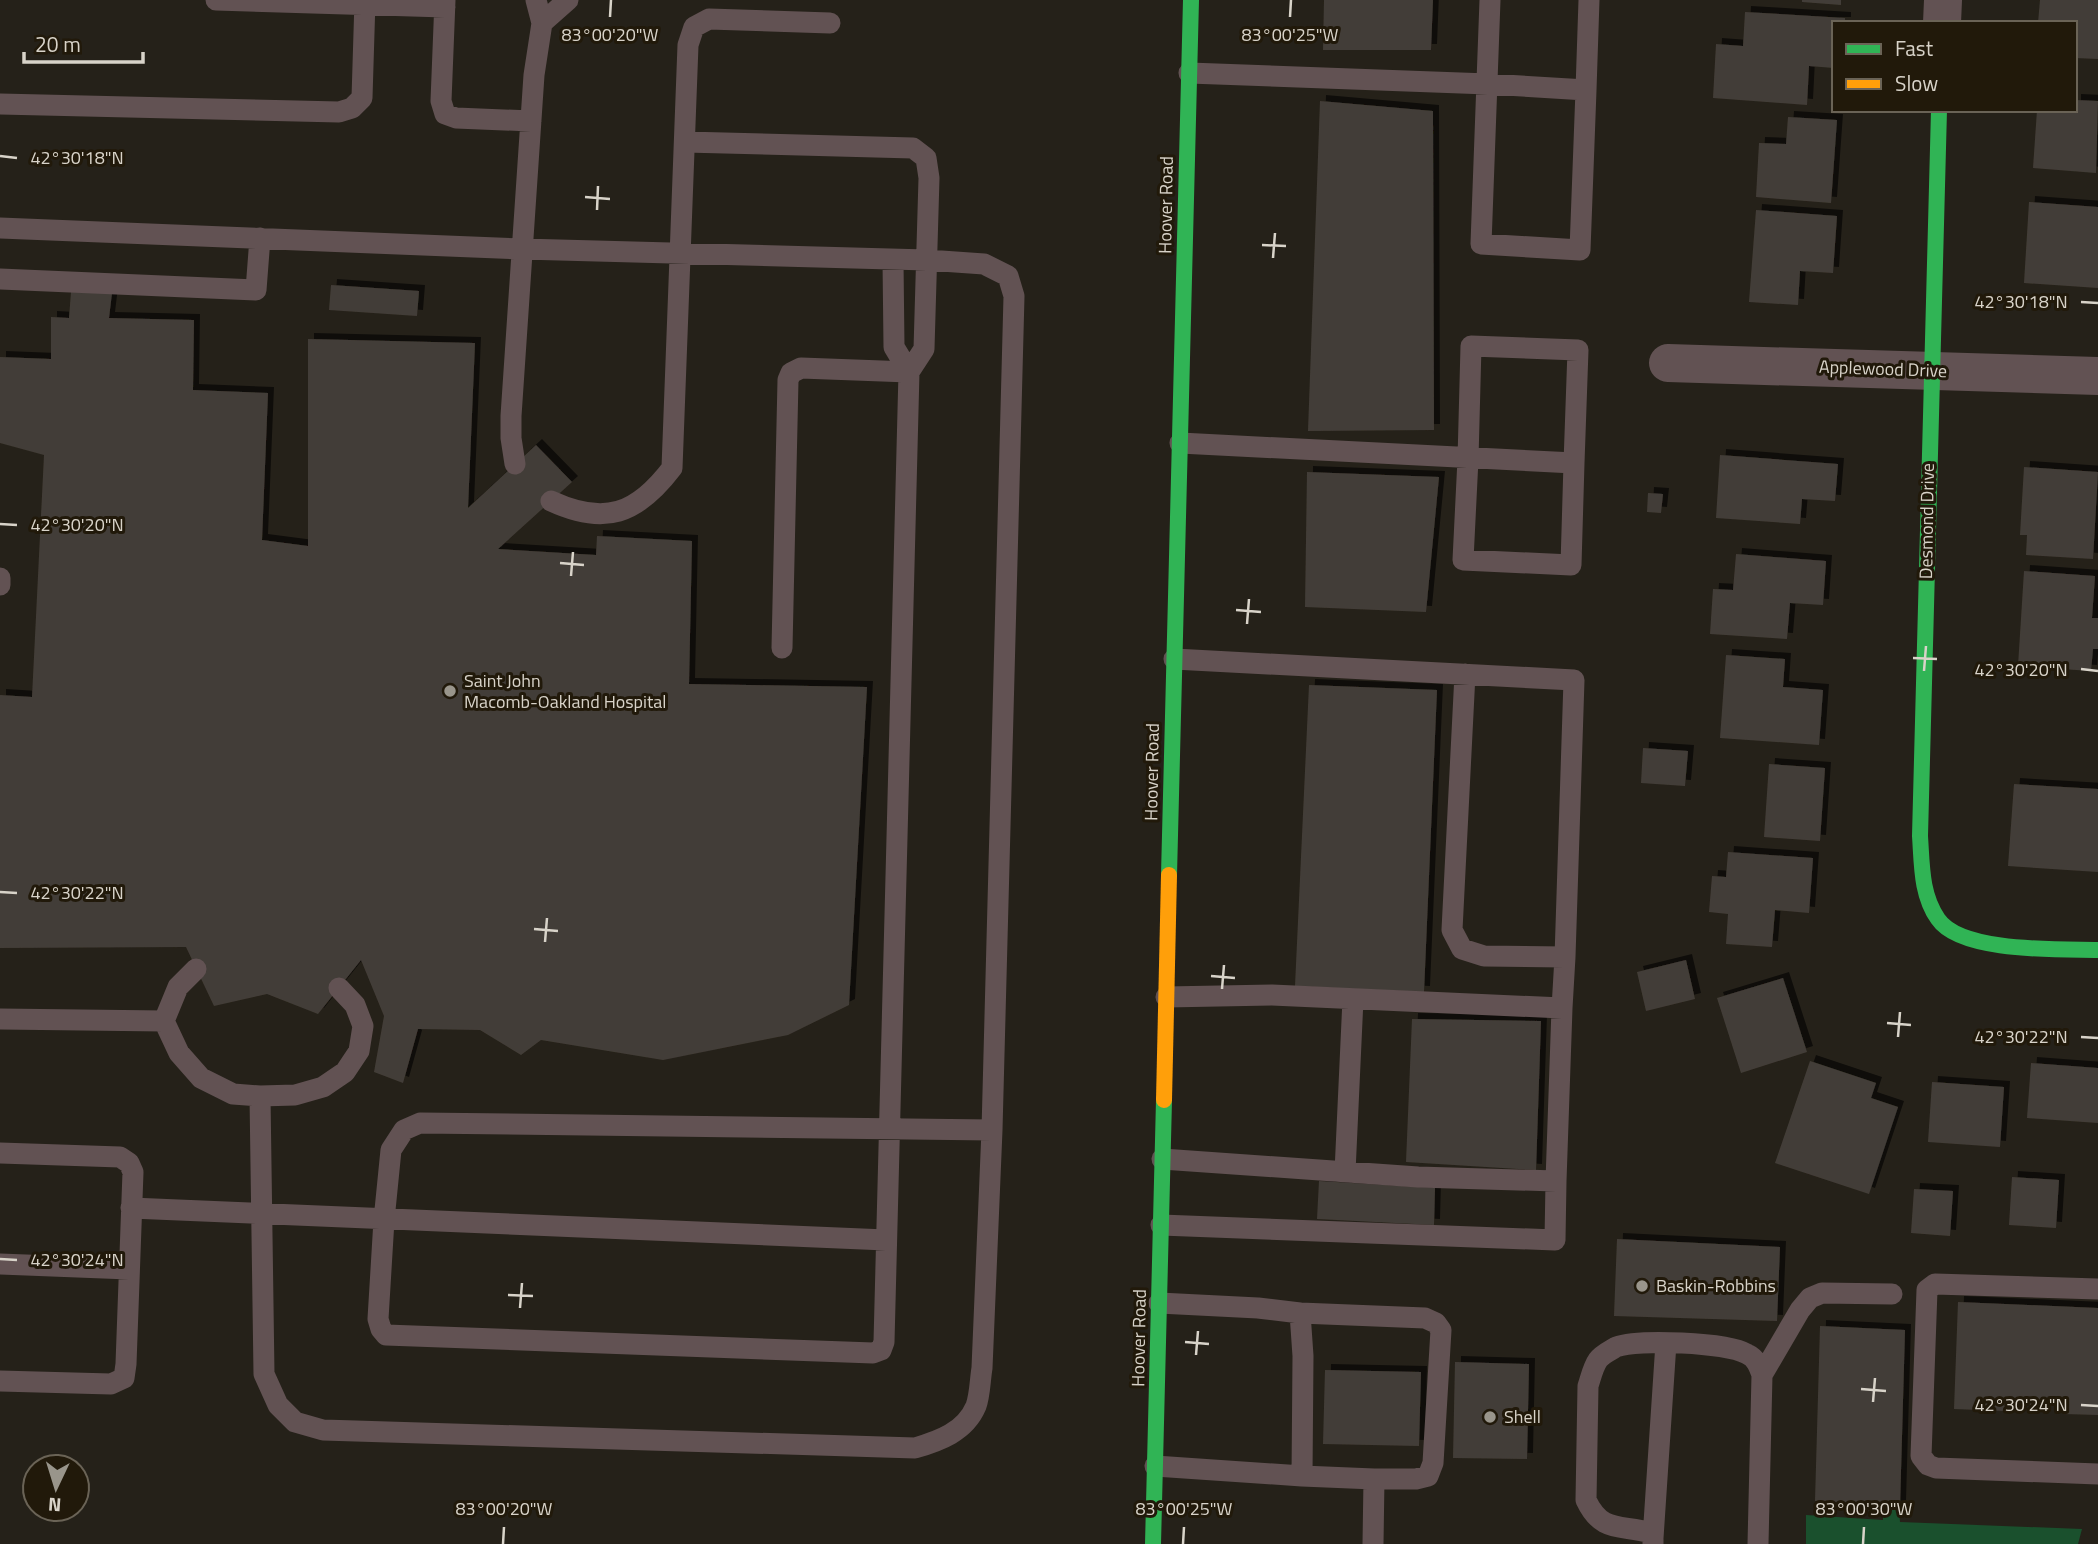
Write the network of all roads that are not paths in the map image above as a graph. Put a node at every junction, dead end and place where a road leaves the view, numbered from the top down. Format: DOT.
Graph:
graph roads {
  1 [pos="216,0"];
  2 [pos="536,0"];
  3 [pos="568,0"];
  4 [pos="1191,0"];
  5 [pos="1490,0"];
  6 [pos="1589,0"];
  7 [pos="1943,0"];
  8 [pos="365,2"];
  9 [pos="445,4"];
  10 [pos="1942,21"];
  11 [pos="542,23"];
  12 [pos="830,23"];
  13 [pos="1189,73"];
  14 [pos="1488,84"];
  15 [pos="1586,90"];
  16 [pos="0,104"];
  17 [pos="1939,112"];
  18 [pos="531,121"];
  19 [pos="685,142"];
  20 [pos="0,228"];
  21 [pos="260,238"];
  22 [pos="522,249"];
  23 [pos="680,254"];
  24 [pos="927,260"];
  25 [pos="893,261"];
  26 [pos="0,279"];
  27 [pos="1668,363"];
  28 [pos="1931,370"];
  29 [pos="909,372"];
  30 [pos="2098,376"];
  31 [pos="1180,443"];
  32 [pos="1468,459"];
  33 [pos="1574,463"];
  34 [pos="515,464"];
  35 [pos="551,501"];
  36 [pos="0,578"];
  37 [pos="0,586"];
  38 [pos="782,648"];
  39 [pos="1174,659"];
  40 [pos="1465,674"];
  41 [pos="2098,950"];
  42 [pos="1565,957"];
  43 [pos="196,969"];
  44 [pos="339,988"];
  45 [pos="1166,997"];
  46 [pos="1353,999"];
  47 [pos="1562,1008"];
  48 [pos="0,1019"];
  49 [pos="164,1021"];
  50 [pos="260,1096"];
  51 [pos="889,1129"];
  52 [pos="992,1129"];
  53 [pos="0,1153"];
  54 [pos="1162,1159"];
  55 [pos="1345,1172"];
  56 [pos="1556,1181"];
  57 [pos="131,1208"];
  58 [pos="262,1213"];
  59 [pos="384,1220"];
  60 [pos="1161,1225"];
  61 [pos="887,1240"];
  62 [pos="0,1265"];
  63 [pos="129,1269"];
  64 [pos="2098,1289"];
  65 [pos="1892,1294"];
  66 [pos="1159,1303"];
  67 [pos="1300,1313"];
  68 [pos="1666,1343"];
  69 [pos="1762,1375"];
  70 [pos="0,1381"];
  71 [pos="1155,1466"];
  72 [pos="2098,1474"];
  73 [pos="1302,1476"];
  74 [pos="1374,1479"];
  75 [pos="1653,1541"];
  76 [pos="1153,1544"];
  77 [pos="1373,1544"];
  78 [pos="1758,1544"];
  1 -- 8 [label="lane"];
  2 -- 11 [label="lane"];
  3 -- 11 [label="lane"];
  4 -- 13 [label="main road, Hoover Road"];
  5 -- 14 [label="lane"];
  6 -- 15 [label="lane"];
  7 -- 10 [label="street"];
  8 -- 9 [label="lane"];
  8 -- 16 [label="lane"];
  9 -- 18 [label="lane"];
  11 -- 18 [label="lane"];
  12 -- 19 [label="lane"];
  13 -- 14 [label="lane"];
  13 -- 31 [label="main road, Hoover Road"];
  14 -- 15 [label="lane"];
  14 -- 15 [label="lane"];
  17 -- 28 [label="main road, Desmond Drive"];
  18 -- 22 [label="lane"];
  19 -- 23 [label="lane"];
  19 -- 24 [label="lane"];
  20 -- 21 [label="lane"];
  21 -- 22 [label="lane"];
  21 -- 26 [label="lane"];
  22 -- 23 [label="lane"];
  22 -- 34 [label="lane"];
  23 -- 25 [label="lane"];
  23 -- 35 [label="lane"];
  24 -- 25 [label="lane"];
  24 -- 29 [label="lane"];
  24 -- 52 [label="lane"];
  25 -- 29 [label="lane"];
  27 -- 28 [label="street, Applewood Drive"];
  28 -- 30 [label="street, Applewood Drive"];
  28 -- 41 [label="main road, Desmond Drive"];
  29 -- 38 [label="lane"];
  29 -- 51 [label="lane"];
  31 -- 32 [label="lane"];
  31 -- 39 [label="main road, Hoover Road"];
  32 -- 33 [label="lane"];
  32 -- 33 [label="lane"];
  32 -- 33 [label="lane"];
  36 -- 37 [label="lane"];
  39 -- 40 [label="lane"];
  39 -- 45 [label="main road, Hoover Road"];
  40 -- 42 [label="lane"];
  40 -- 42 [label="lane"];
  42 -- 47 [label="lane"];
  43 -- 49 [label="lane"];
  44 -- 50 [label="lane"];
  45 -- 46 [label="lane"];
  45 -- 54 [label="main road, Hoover Road"];
  46 -- 47 [label="lane"];
  46 -- 55 [label="lane"];
  47 -- 56 [label="lane"];
  48 -- 49 [label="lane"];
  49 -- 50 [label="lane"];
  50 -- 58 [label="lane"];
  51 -- 52 [label="lane"];
  51 -- 59 [label="lane"];
  51 -- 61 [label="lane"];
  52 -- 58 [label="lane"];
  53 -- 57 [label="lane"];
  54 -- 55 [label="lane"];
  54 -- 60 [label="main road, Hoover Road"];
  55 -- 56 [label="lane"];
  56 -- 60 [label="lane"];
  57 -- 58 [label="lane"];
  57 -- 63 [label="lane"];
  58 -- 59 [label="lane"];
  59 -- 61 [label="lane"];
  59 -- 61 [label="lane"];
  60 -- 66 [label="main road, Hoover Road"];
  62 -- 63 [label="lane"];
  63 -- 70 [label="lane"];
  64 -- 72 [label="lane"];
  65 -- 69 [label="lane"];
  66 -- 67 [label="lane"];
  66 -- 71 [label="main road, Hoover Road"];
  67 -- 73 [label="lane"];
  67 -- 74 [label="lane"];
  68 -- 69 [label="lane"];
  68 -- 75 [label="lane"];
  68 -- 75 [label="lane"];
  69 -- 78 [label="lane"];
  71 -- 73 [label="lane"];
  71 -- 76 [label="main road, Hoover Road"];
  73 -- 74 [label="lane"];
  74 -- 77 [label="lane"];
}
